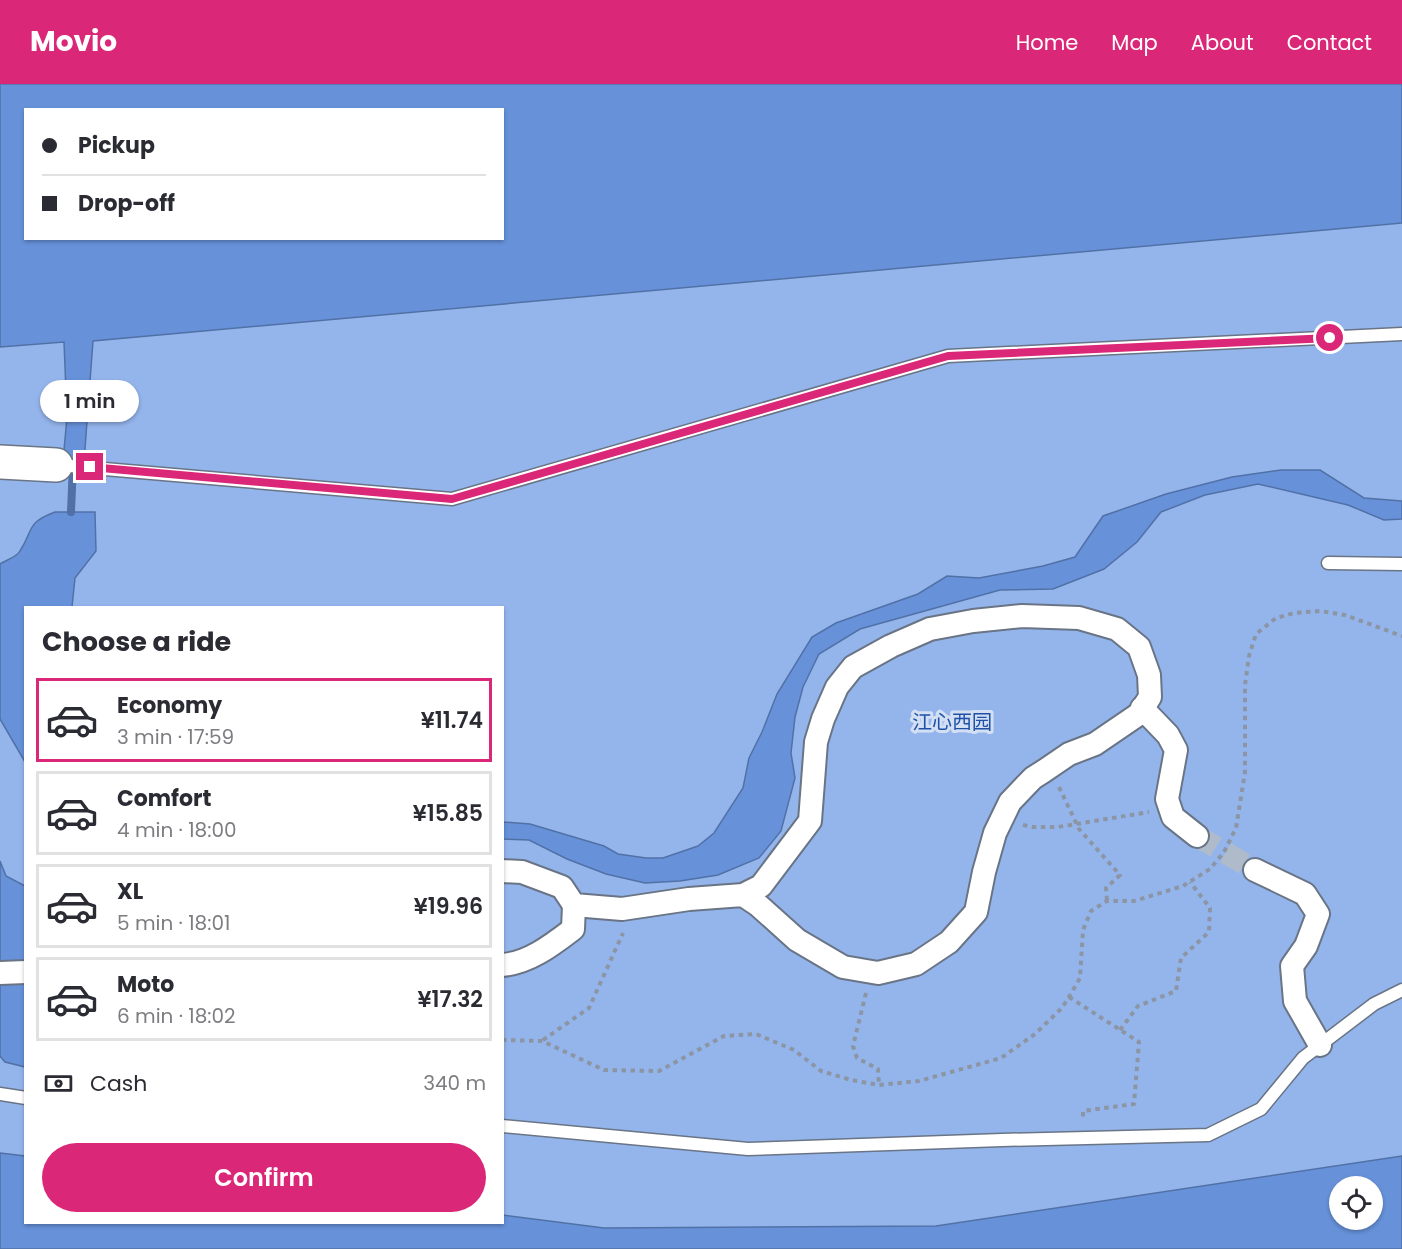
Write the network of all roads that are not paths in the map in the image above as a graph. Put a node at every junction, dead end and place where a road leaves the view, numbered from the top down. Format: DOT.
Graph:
graph roads {
  1 [pos="1402,334"];
  2 [pos="0,462"];
  3 [pos="56,465"];
  4 [pos="1328,563"];
  5 [pos="1402,564"];
  6 [pos="1142,708"];
  7 [pos="1197,836"];
  8 [pos="1255,870"];
  9 [pos="504,871"];
  10 [pos="743,896"];
  11 [pos="574,905"];
  12 [pos="504,965"];
  13 [pos="24,972"];
  14 [pos="0,973"];
  15 [pos="1402,990"];
  16 [pos="1320,1045"];
  17 [pos="0,1094"];
  18 [pos="24,1098"];
  19 [pos="504,1126"];
  1 -- 3 [label="lane"];
  2 -- 3 [label="street"];
  4 -- 5 [label="lane"];
  6 -- 7 [label="street"];
  6 -- 10 [label="street"];
  6 -- 10 [label="street"];
  8 -- 16 [label="street"];
  9 -- 11 [label="street"];
  10 -- 11 [label="street"];
  11 -- 12 [label="street"];
  13 -- 14 [label="street"];
  15 -- 16 [label="lane"];
  16 -- 19 [label="lane"];
  17 -- 18 [label="lane"];
}
